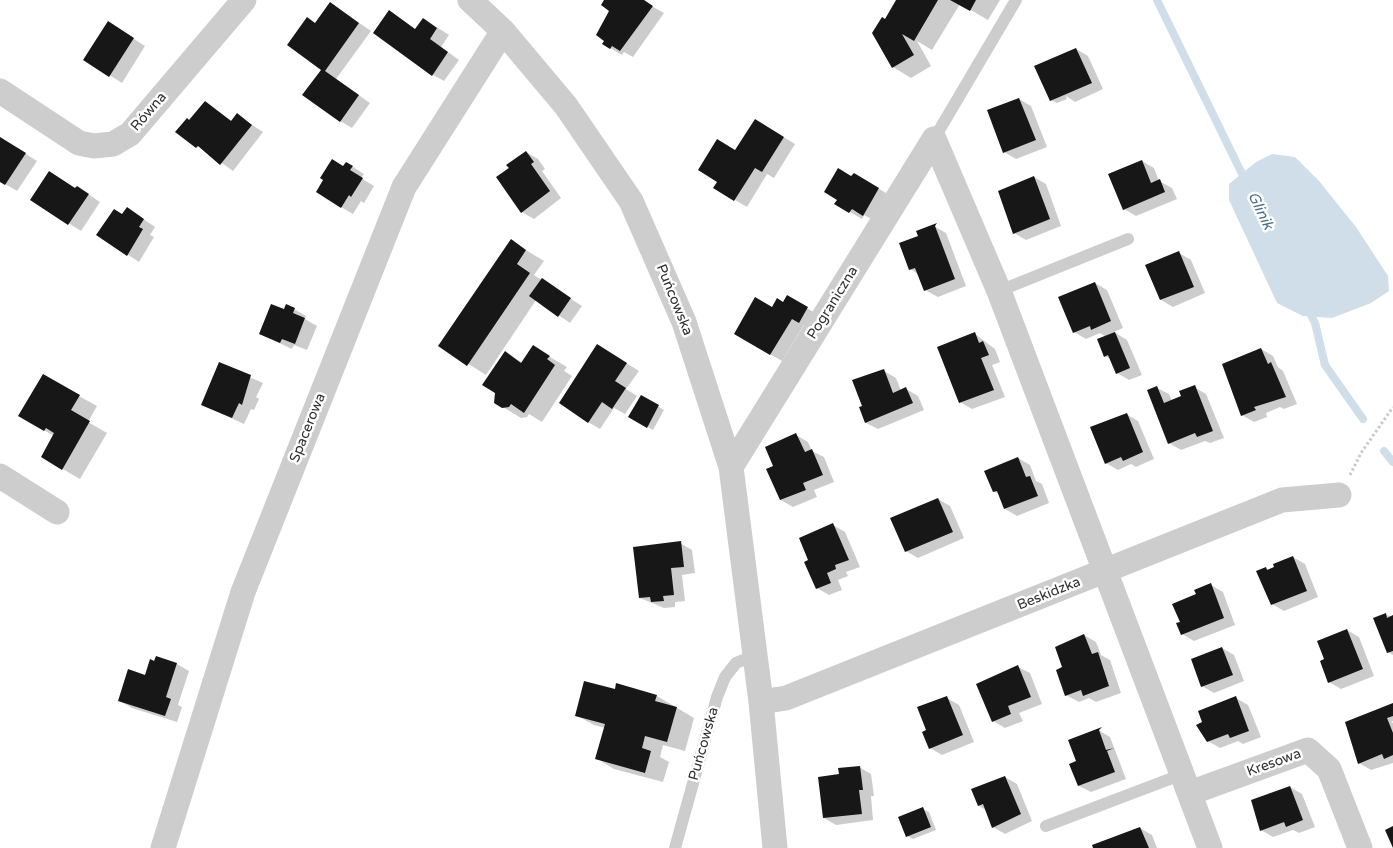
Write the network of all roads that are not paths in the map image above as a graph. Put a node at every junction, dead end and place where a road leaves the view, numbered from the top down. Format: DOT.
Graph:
graph roads {
  1 [pos="244,0"];
  2 [pos="470,0"];
  3 [pos="1016,0"];
  4 [pos="503,31"];
  5 [pos="0,91"];
  6 [pos="934,140"];
  7 [pos="1128,239"];
  8 [pos="999,291"];
  9 [pos="732,467"];
  10 [pos="0,476"];
  11 [pos="1339,495"];
  12 [pos="57,512"];
  13 [pos="1105,572"];
  14 [pos="754,655"];
  15 [pos="761,702"];
  16 [pos="1187,784"];
  17 [pos="1046,826"];
  18 [pos="163,848"];
  19 [pos="675,848"];
  20 [pos="775,848"];
  21 [pos="1210,848"];
  22 [pos="1360,848"];
  1 -- 5 [label="street, Równa"];
  2 -- 4 [label="street, Puńcowska"];
  3 -- 6 [label="lane, Pograniczna"];
  4 -- 9 [label="street, Puńcowska"];
  4 -- 18 [label="street, Spacerowa"];
  6 -- 8 [label="street"];
  6 -- 9 [label="street, Pograniczna"];
  7 -- 8 [label="lane"];
  8 -- 13 [label="street"];
  9 -- 14 [label="street, Puńcowska"];
  10 -- 12 [label="street"];
  11 -- 13 [label="street, Beskidzka"];
  13 -- 15 [label="street, Beskidzka"];
  13 -- 16 [label="street"];
  14 -- 15 [label="street, Puńcowska"];
  14 -- 19 [label="lane, Puńcowska"];
  15 -- 20 [label="street, Puńcowska"];
  16 -- 17 [label="lane"];
  16 -- 21 [label="street"];
  16 -- 22 [label="street, Kresowa"];
}
